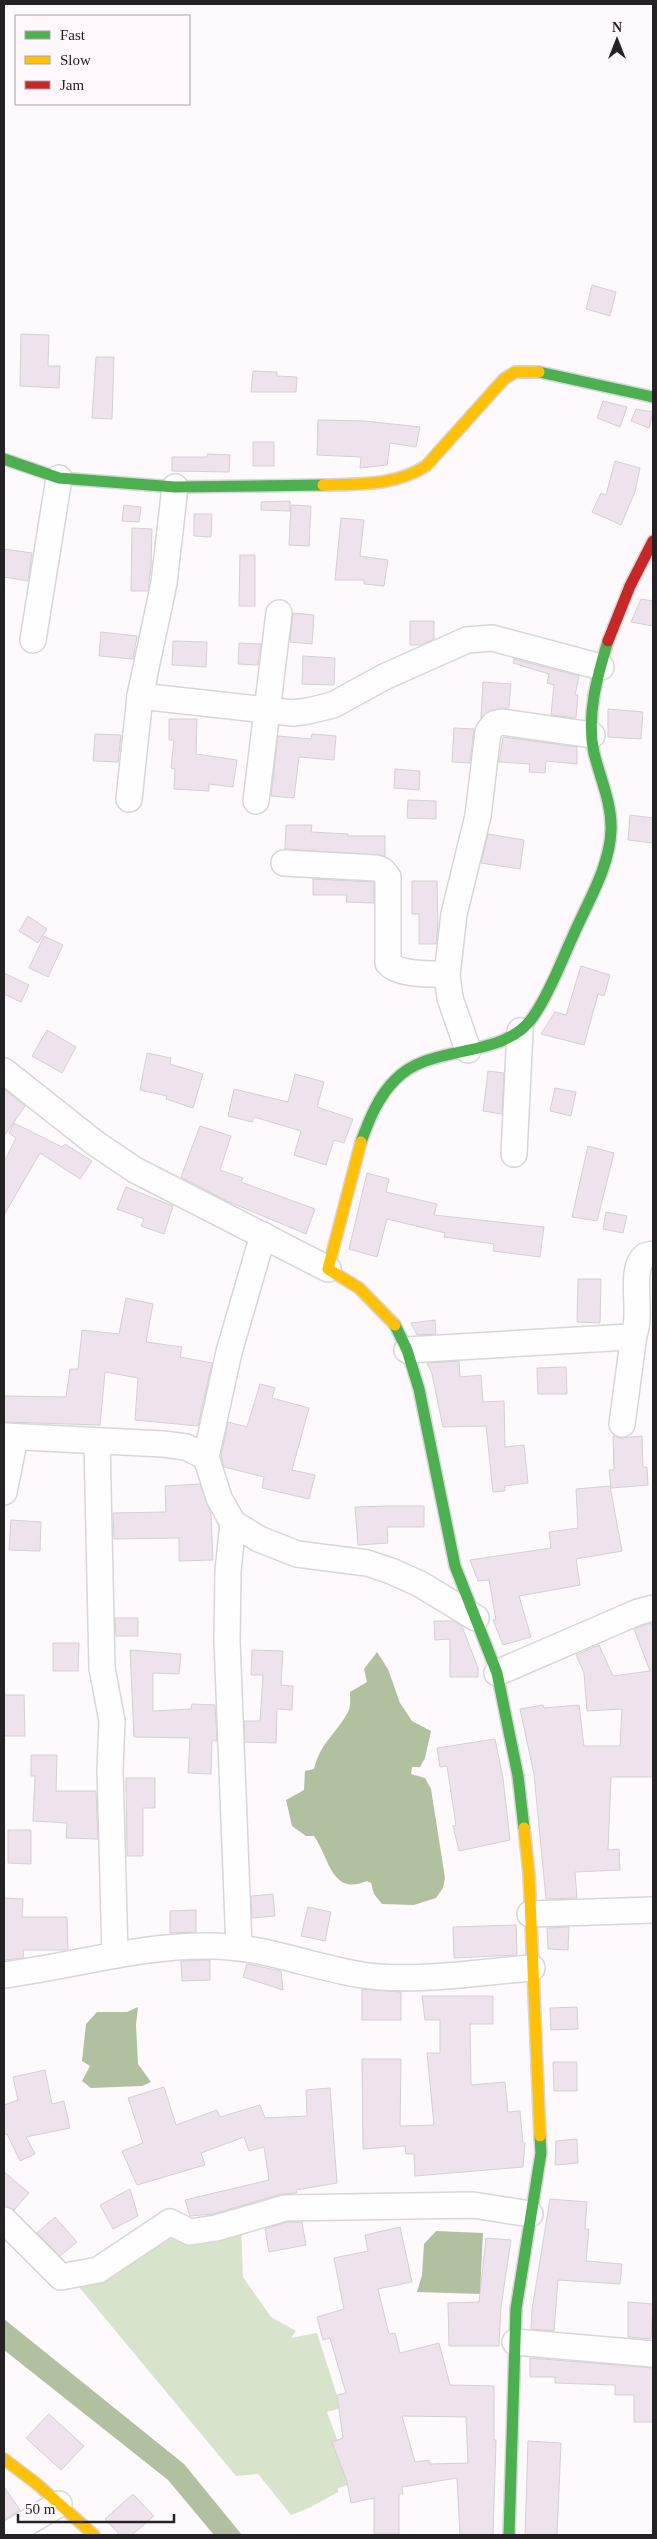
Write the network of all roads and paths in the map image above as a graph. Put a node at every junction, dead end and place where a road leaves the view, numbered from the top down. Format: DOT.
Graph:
graph roads {
  1 [pos="653,397"];
  2 [pos="4,459"];
  3 [pos="59,478"];
  4 [pos="175,487"];
  5 [pos="653,541"];
  6 [pos="279,613"];
  7 [pos="33,640"];
  8 [pos="601,668"];
  9 [pos="140,696"];
  10 [pos="268,709"];
  11 [pos="592,735"];
  12 [pos="129,799"];
  13 [pos="256,802"];
  14 [pos="284,863"];
  15 [pos="447,975"];
  16 [pos="520,1031"];
  17 [pos="468,1050"];
  18 [pos="4,1071"];
  19 [pos="514,1154"];
  20 [pos="263,1235"];
  21 [pos="653,1254"];
  22 [pos="328,1269"];
  23 [pos="634,1334"];
  24 [pos="406,1350"];
  25 [pos="622,1424"];
  26 [pos="9,1437"];
  27 [pos="97,1442"];
  28 [pos="206,1457"];
  29 [pos="4,1492"];
  30 [pos="233,1523"];
  31 [pos="653,1608"];
  32 [pos="476,1618"];
  33 [pos="498,1673"];
  34 [pos="653,1910"];
  35 [pos="530,1914"];
  36 [pos="239,1947"];
  37 [pos="115,1956"];
  38 [pos="532,1968"];
  39 [pos="4,1975"];
  40 [pos="530,2214"];
  41 [pos="4,2220"];
  42 [pos="516,2342"];
  43 [pos="653,2354"];
  44 [pos="4,2459"];
  45 [pos="59,2504"];
  46 [pos="6,2535"];
  47 [pos="94,2535"];
  48 [pos="509,2535"];
  1 -- 4 [label="street"];
  2 -- 3 [label="street"];
  3 -- 4 [label="street"];
  3 -- 7 [label="street"];
  4 -- 9 [label="street"];
  5 -- 8 [label="street"];
  6 -- 10 [label="street"];
  8 -- 10 [label="street"];
  8 -- 11 [label="street"];
  9 -- 10 [label="street"];
  9 -- 12 [label="street"];
  10 -- 13 [label="street"];
  11 -- 15 [label="street"];
  11 -- 16 [label="street"];
  14 -- 15 [label="street"];
  15 -- 17 [label="street"];
  16 -- 17 [label="street"];
  16 -- 19 [label="street"];
  17 -- 22 [label="street"];
  18 -- 20 [label="street"];
  20 -- 22 [label="street"];
  20 -- 28 [label="street"];
  21 -- 23 [label="street"];
  22 -- 24 [label="street"];
  23 -- 24 [label="street"];
  23 -- 25 [label="street"];
  24 -- 32 [label="street"];
  26 -- 27 [label="street"];
  26 -- 29 [label="street"];
  27 -- 28 [label="street"];
  27 -- 37 [label="street"];
  28 -- 30 [label="street"];
  30 -- 32 [label="street"];
  30 -- 36 [label="street"];
  31 -- 33 [label="street"];
  32 -- 33 [label="street"];
  33 -- 35 [label="street"];
  34 -- 35 [label="street"];
  35 -- 38 [label="street"];
  36 -- 37 [label="street"];
  36 -- 38 [label="street"];
  37 -- 39 [label="street"];
  38 -- 40 [label="street"];
  40 -- 41 [label="street"];
  40 -- 42 [label="street"];
  42 -- 43 [label="street"];
  42 -- 48 [label="street"];
  44 -- 45 [label="street"];
  45 -- 46 [label="street"];
  45 -- 47 [label="street"];
}
